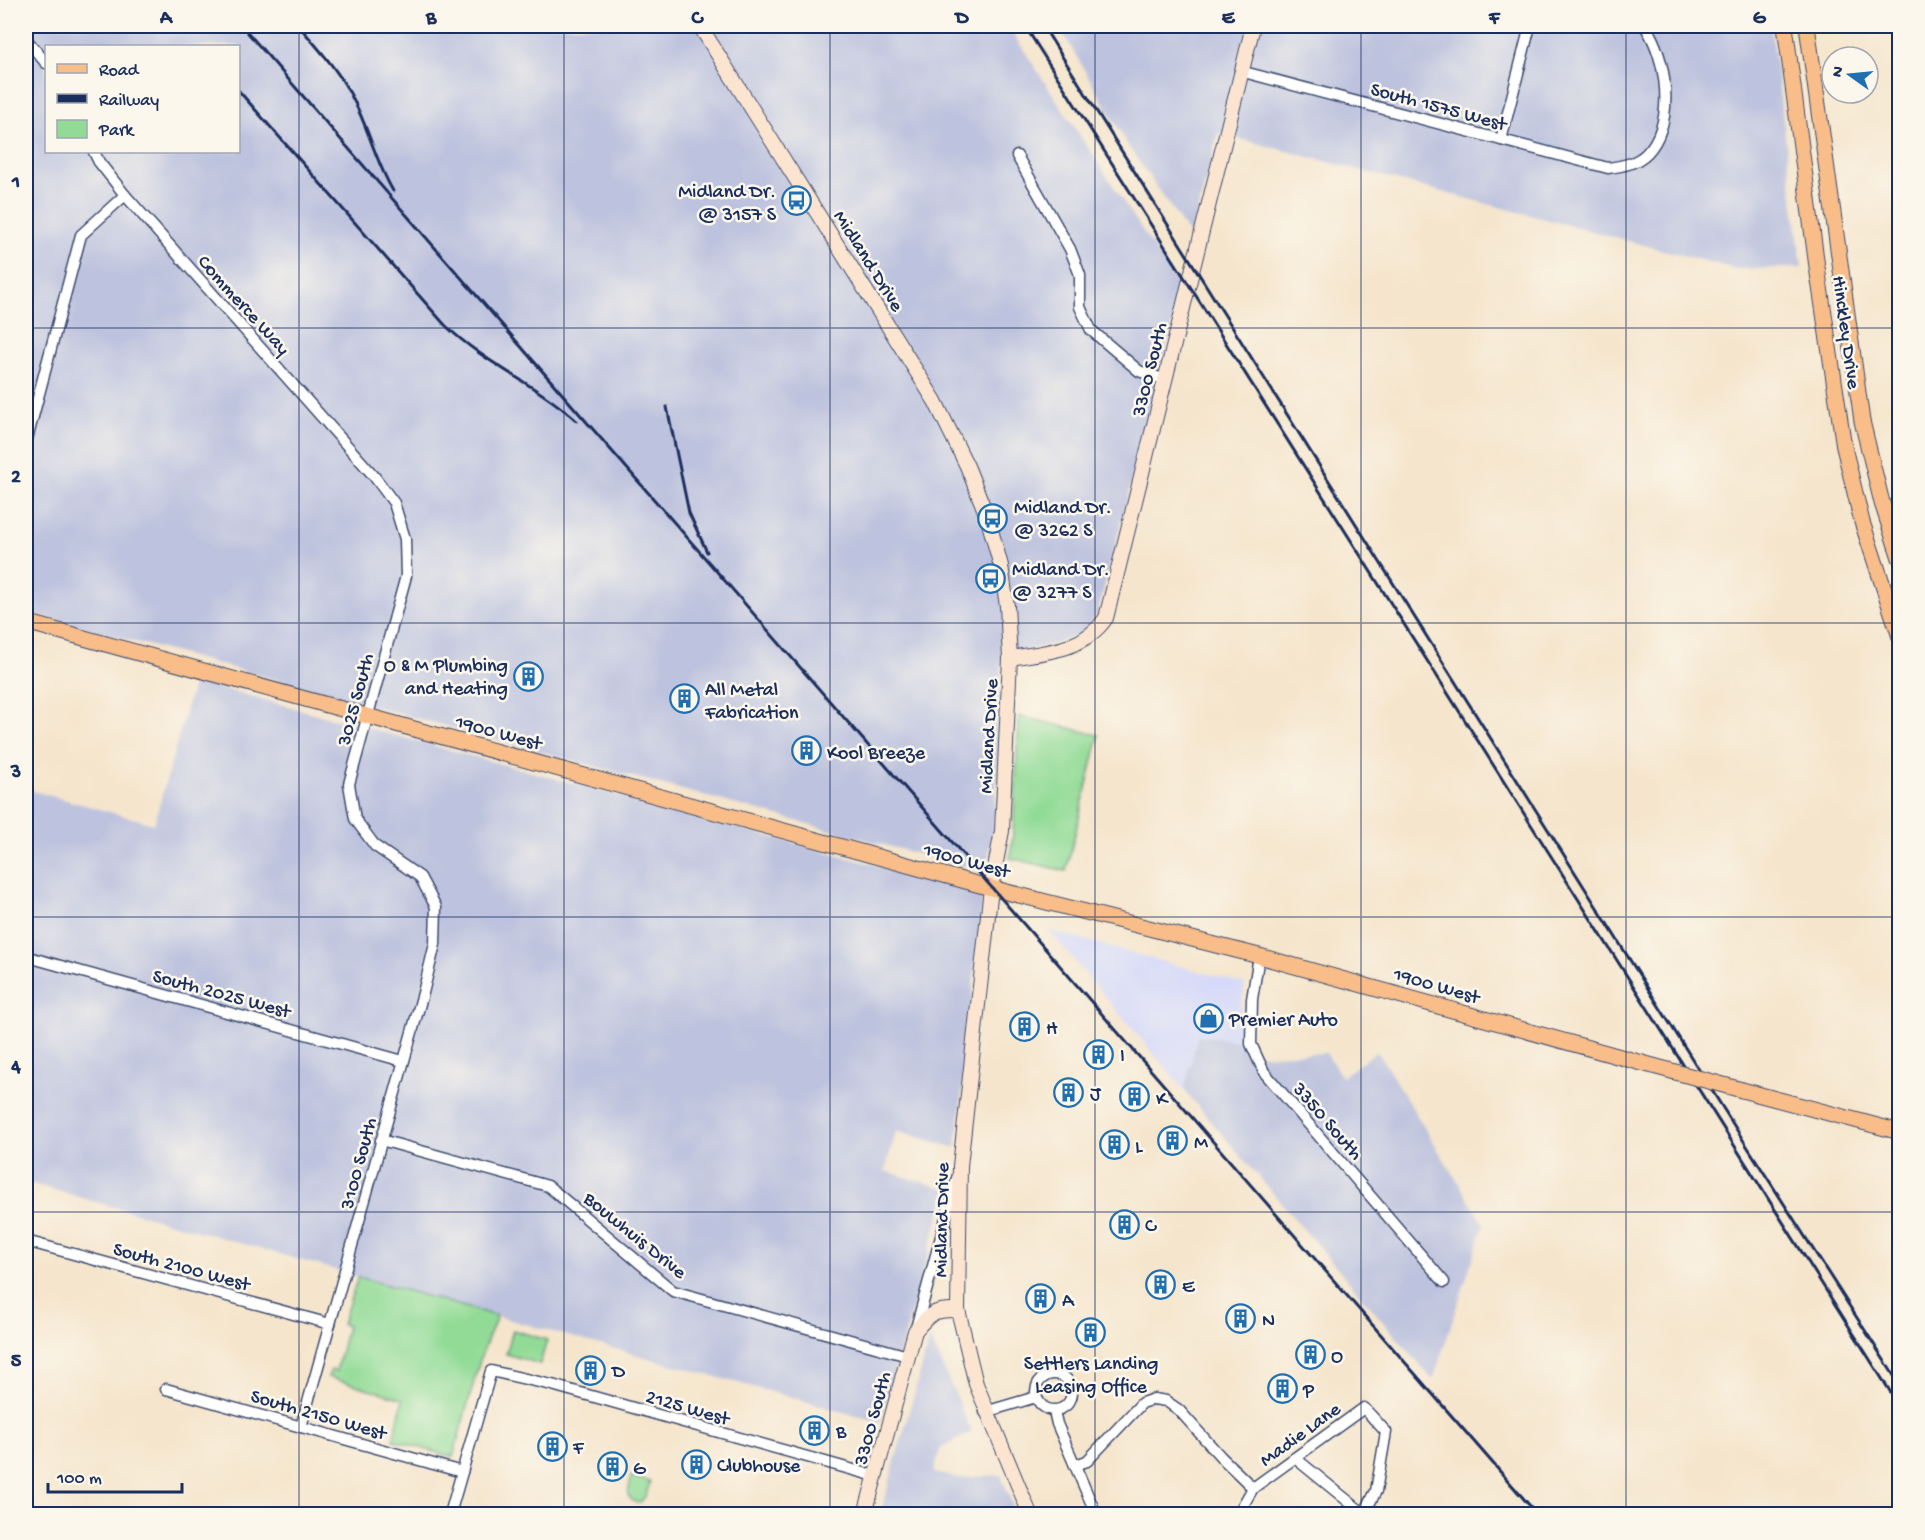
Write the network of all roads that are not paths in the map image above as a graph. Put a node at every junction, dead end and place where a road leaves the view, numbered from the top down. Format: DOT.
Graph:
graph roads {
  1 [pos="700,26"];
  2 [pos="1252,26"];
  3 [pos="1530,26"];
  4 [pos="1645,26"];
  5 [pos="1785,26"];
  6 [pos="1807,26"];
  7 [pos="26,39"];
  8 [pos="45,62"];
  9 [pos="1240,72"];
  10 [pos="1501,140"];
  11 [pos="94,153"];
  12 [pos="1017,156"];
  13 [pos="125,195"];
  14 [pos="1166,380"];
  15 [pos="26,443"];
  16 [pos="374,476"];
  17 [pos="1899,558"];
  18 [pos="26,622"];
  19 [pos="1899,638"];
  20 [pos="1010,658"];
  21 [pos="368,716"];
  22 [pos="991,888"];
  23 [pos="436,907"];
  24 [pos="1259,956"];
  25 [pos="32,958"];
  26 [pos="403,1061"];
  27 [pos="1899,1132"];
  28 [pos="381,1140"];
  29 [pos="960,1166"];
  30 [pos="26,1241"];
  31 [pos="1444,1282"];
  32 [pos="958,1310"];
  33 [pos="330,1324"];
  34 [pos="915,1331"];
  35 [pos="908,1356"];
  36 [pos="166,1389"];
  37 [pos="1036,1397"];
  38 [pos="1054,1411"];
  39 [pos="986,1412"];
  40 [pos="301,1427"];
  41 [pos="1294,1458"];
  42 [pos="1075,1466"];
  43 [pos="462,1472"];
  44 [pos="875,1476"];
  45 [pos="1253,1488"];
  46 [pos="1364,1514"];
  47 [pos="450,1515"];
  48 [pos="865,1515"];
  49 [pos="1030,1515"];
  50 [pos="1096,1515"];
  51 [pos="1238,1515"];
  1 -- 20 [label="street, Midland Drive"];
  2 -- 9 [label="street, 3300 South"];
  3 -- 10 [label="street"];
  4 -- 10 [label="street, South 1575 West"];
  5 -- 19 [label="main road, Hinckley Drive"];
  6 -- 17 [label="main road, Hinckley Drive"];
  7 -- 8 [label="street"];
  9 -- 10 [label="street, South 1575 West"];
  9 -- 14 [label="street, 3300 South"];
  11 -- 13 [label="street, Commerce Way"];
  12 -- 14 [label="street"];
  13 -- 15 [label="street"];
  13 -- 16 [label="street, Commerce Way"];
  14 -- 20 [label="street, 3300 South"];
  16 -- 21 [label="street, 3025 South"];
  18 -- 21 [label="main road, 1900 West"];
  20 -- 22 [label="street, Midland Drive"];
  21 -- 22 [label="main road, 1900 West"];
  21 -- 23 [label="street, 3025 South"];
  22 -- 24 [label="main road, 1900 West"];
  22 -- 29 [label="street, Midland Drive"];
  23 -- 26 [label="street, 3100 South"];
  24 -- 27 [label="main road, 1900 West, bridge"];
  24 -- 31 [label="street, 3350 South"];
  25 -- 26 [label="street, South 2025 West"];
  26 -- 28 [label="street, 3100 South"];
  28 -- 33 [label="street, 3100 South"];
  28 -- 35 [label="street, Bouwhuis Drive"];
  29 -- 32 [label="street, Midland Drive"];
  29 -- 34 [label="street, 3300 South"];
  30 -- 33 [label="street, South 2100 West"];
  32 -- 34 [label="street"];
  32 -- 39 [label="street, Midland Drive"];
  33 -- 40 [label="street, 3100 South"];
  34 -- 35 [label="street, 3300 South"];
  35 -- 44 [label="street, 3300 South"];
  36 -- 40 [label="street, South 2150 West"];
  37 -- 38 [label="street"];
  37 -- 38 [label="street"];
  37 -- 39 [label="street"];
  38 -- 42 [label="street"];
  39 -- 49 [label="street, Midland Drive"];
  40 -- 43 [label="street, South 2150 West"];
  41 -- 45 [label="street, Madie Lane"];
  41 -- 46 [label="street"];
  41 -- 46 [label="street, Madie Lane"];
  42 -- 45 [label="street"];
  42 -- 50 [label="street"];
  43 -- 44 [label="street, 2125 West"];
  43 -- 47 [label="street"];
  44 -- 48 [label="street, 3300 South"];
  45 -- 51 [label="street, Madie Lane"];
}
